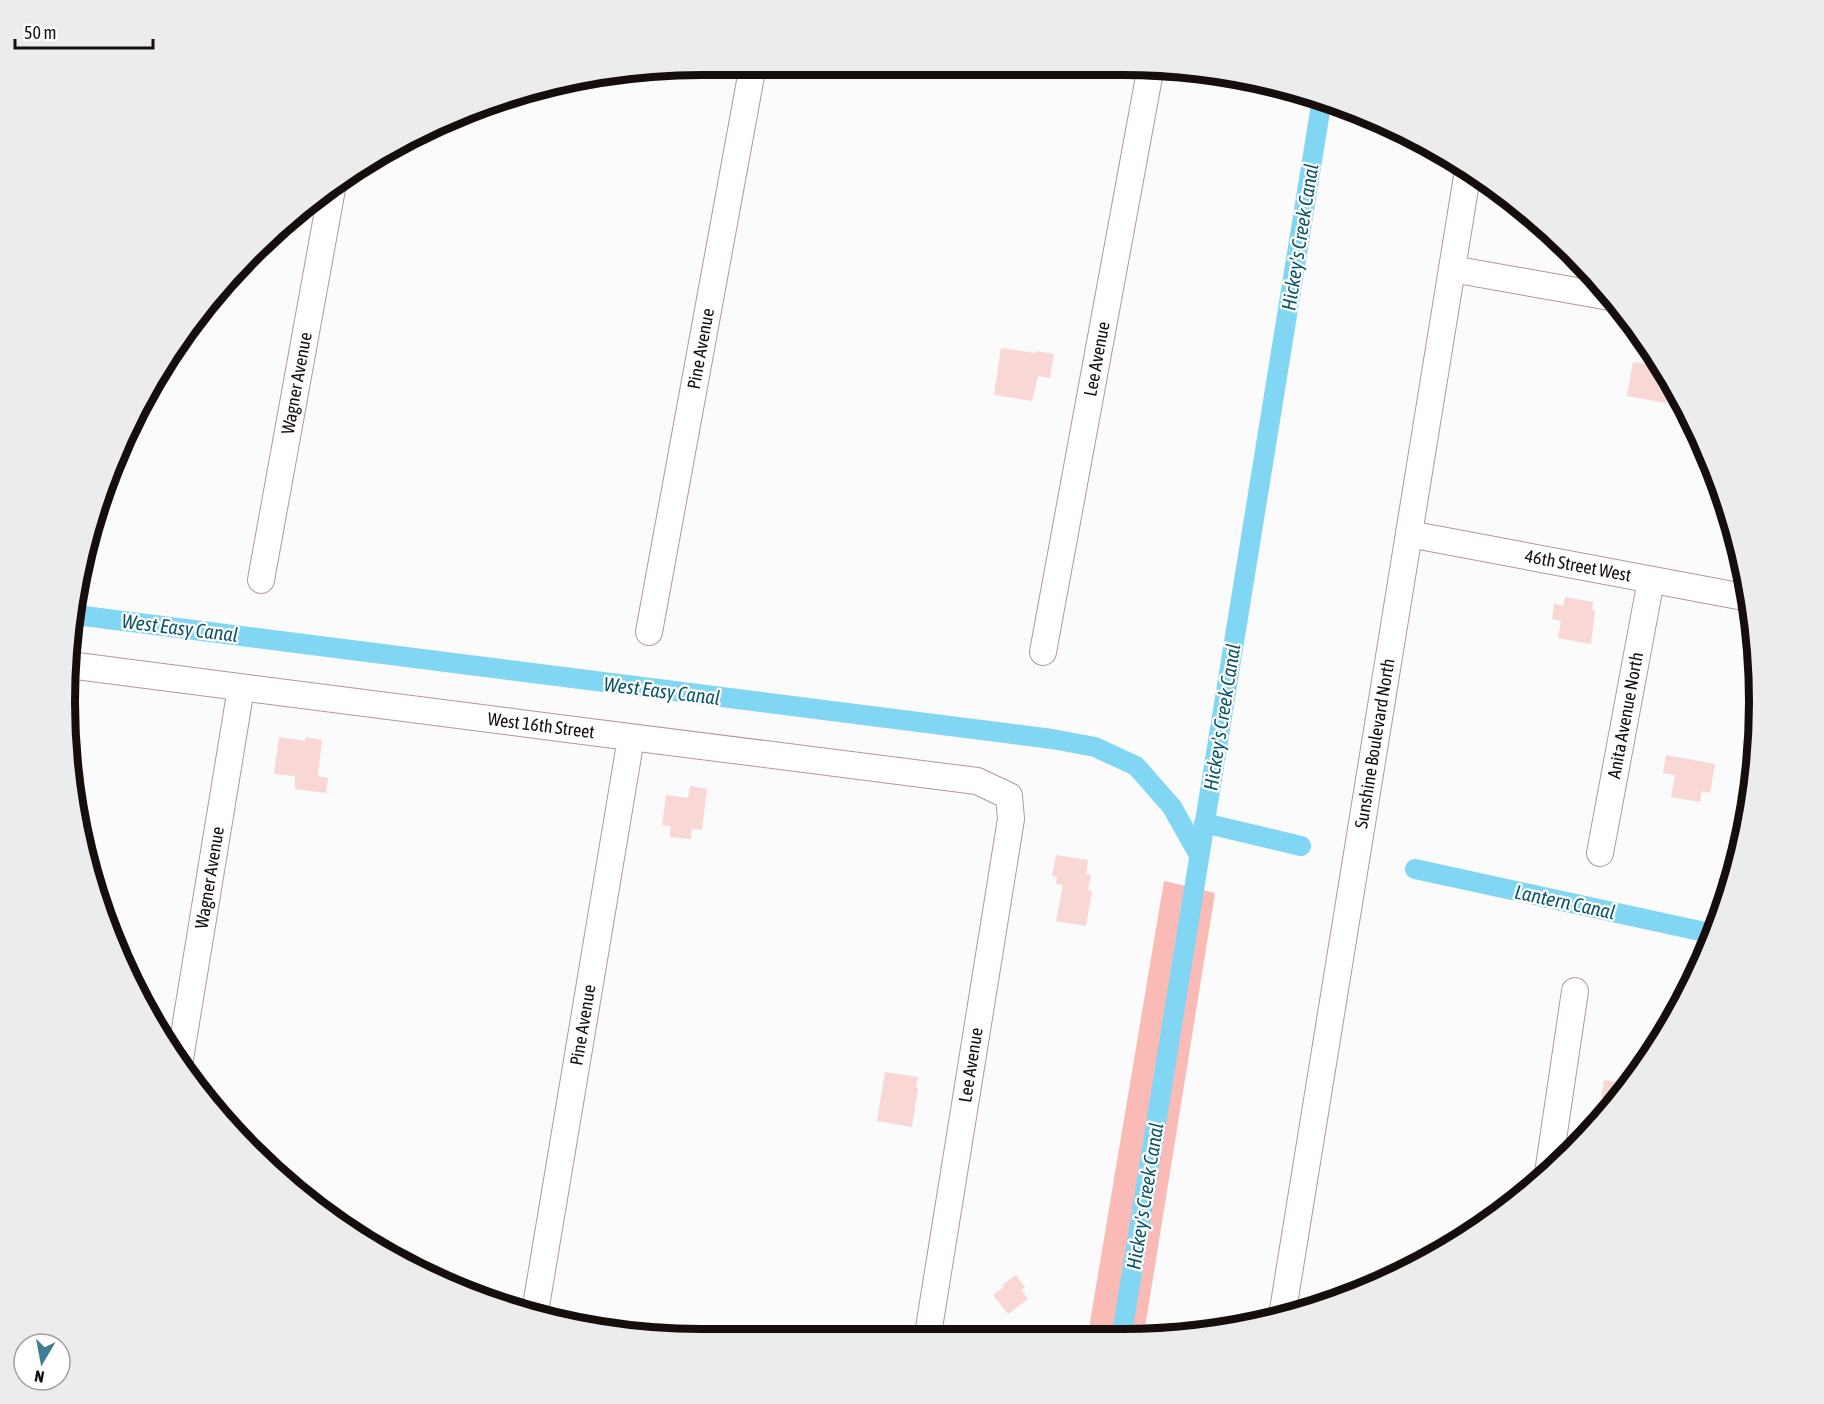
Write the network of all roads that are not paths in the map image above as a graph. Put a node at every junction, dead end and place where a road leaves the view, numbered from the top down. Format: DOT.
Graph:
graph roads {
  1 [pos="751,75"];
  2 [pos="1149,76"];
  3 [pos="1467,179"];
  4 [pos="330,198"];
  5 [pos="1452,269"];
  6 [pos="1598,295"];
  7 [pos="1409,534"];
  8 [pos="261,580"];
  9 [pos="1651,580"];
  10 [pos="1740,596"];
  11 [pos="649,632"];
  12 [pos="1043,652"];
  13 [pos="76,666"];
  14 [pos="241,688"];
  15 [pos="631,738"];
  16 [pos="1008,796"];
  17 [pos="1600,854"];
  18 [pos="1575,991"];
  19 [pos="181,1051"];
  20 [pos="1550,1159"];
  21 [pos="536,1307"];
  22 [pos="1283,1308"];
  23 [pos="928,1329"];
  1 -- 11 [label="street, Pine Avenue"];
  2 -- 12 [label="street, Lee Avenue"];
  3 -- 5 [label="street, Sunshine Boulevard North"];
  4 -- 8 [label="street, Wagner Avenue"];
  5 -- 6 [label="street"];
  5 -- 7 [label="street, Sunshine Boulevard North"];
  7 -- 9 [label="street, 46th Street West"];
  7 -- 22 [label="street, Sunshine Boulevard North"];
  9 -- 10 [label="street, 46th Street West"];
  9 -- 17 [label="street, Anita Avenue North"];
  13 -- 14 [label="street, West 16th Street"];
  14 -- 15 [label="street, West 16th Street"];
  14 -- 19 [label="street, Wagner Avenue"];
  15 -- 16 [label="street, West 16th Street"];
  15 -- 21 [label="street, Pine Avenue"];
  16 -- 23 [label="street, Lee Avenue"];
  18 -- 20 [label="street"];
}
